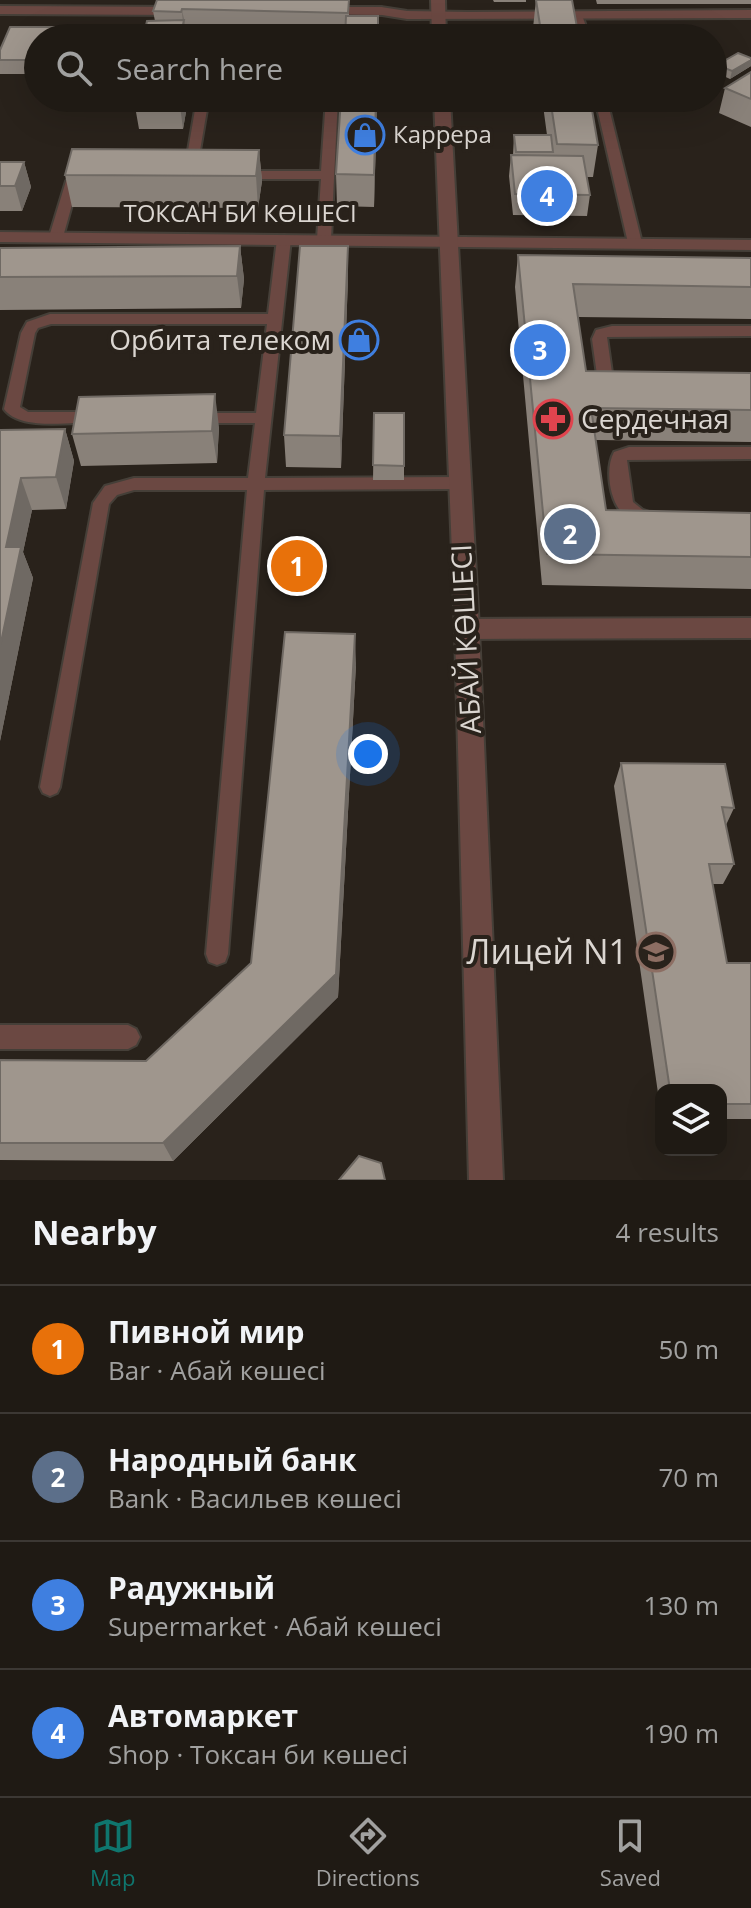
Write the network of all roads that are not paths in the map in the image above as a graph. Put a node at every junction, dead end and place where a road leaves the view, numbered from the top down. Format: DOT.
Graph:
graph roads {
  1 [pos="438,8"];
  2 [pos="540,8"];
  3 [pos="0,10"];
  4 [pos="304,10"];
  5 [pos="206,11"];
  6 [pos="751,14"];
  7 [pos="577,15"];
  8 [pos="580,24"];
  9 [pos="201,112"];
  10 [pos="331,112"];
  11 [pos="443,112"];
  12 [pos="604,112"];
  13 [pos="101,175"];
  14 [pos="175,175"];
  15 [pos="190,175"];
  16 [pos="204,175"];
  17 [pos="219,175"];
  18 [pos="327,175"];
  19 [pos="0,237"];
  20 [pos="56,237"];
  21 [pos="284,239"];
  22 [pos="324,239"];
  23 [pos="449,240"];
  24 [pos="635,243"];
  25 [pos="751,245"];
  26 [pos="274,319"];
  27 [pos="751,331"];
  28 [pos="636,391"];
  29 [pos="106,417"];
  30 [pos="185,418"];
  31 [pos="263,418"];
  32 [pos="751,453"];
  33 [pos="458,483"];
  34 [pos="256,484"];
  35 [pos="661,519"];
  36 [pos="751,628"];
  37 [pos="467,629"];
  38 [pos="50,787"];
  39 [pos="217,954"];
  40 [pos="0,1037"];
  41 [pos="128,1037"];
  42 [pos="486,1180"];
  1 -- 2 [label="street"];
  1 -- 4 [label="street"];
  2 -- 7 [label="street"];
  3 -- 5 [label="street"];
  6 -- 7 [label="street"];
  7 -- 8 [label="lane"];
  9 -- 15 [label="lane"];
  10 -- 18 [label="lane"];
  11 -- 23 [label="street, АБАЙ КӨШЕСІ"];
  12 -- 24 [label="lane"];
  13 -- 20 [label="lane"];
  14 -- 15 [label="lane"];
  15 -- 16 [label="lane"];
  17 -- 18 [label="lane"];
  18 -- 22 [label="lane"];
  19 -- 20 [label="street, ТОКСАН БИ КӨШЕСІ"];
  20 -- 21 [label="street, ТОКСАН БИ КӨШЕСІ"];
  21 -- 22 [label="street, ТОКСАН БИ КӨШЕСІ"];
  21 -- 26 [label="lane"];
  22 -- 23 [label="street, ТОКСАН БИ КӨШЕСІ"];
  23 -- 24 [label="street, ТОКСАН БИ КӨШЕСІ"];
  23 -- 33 [label="street, АБАЙ КӨШЕСІ"];
  24 -- 25 [label="street"];
  26 -- 29 [label="lane"];
  26 -- 31 [label="lane"];
  27 -- 28 [label="lane"];
  30 -- 31 [label="lane"];
  31 -- 34 [label="lane"];
  32 -- 35 [label="lane"];
  33 -- 34 [label="lane"];
  33 -- 37 [label="street, АБАЙ КӨШЕСІ"];
  34 -- 38 [label="lane"];
  34 -- 39 [label="lane"];
  36 -- 37 [label="street"];
  37 -- 42 [label="street, АБАЙ КӨШЕСІ"];
  40 -- 41 [label="lane"];
}
